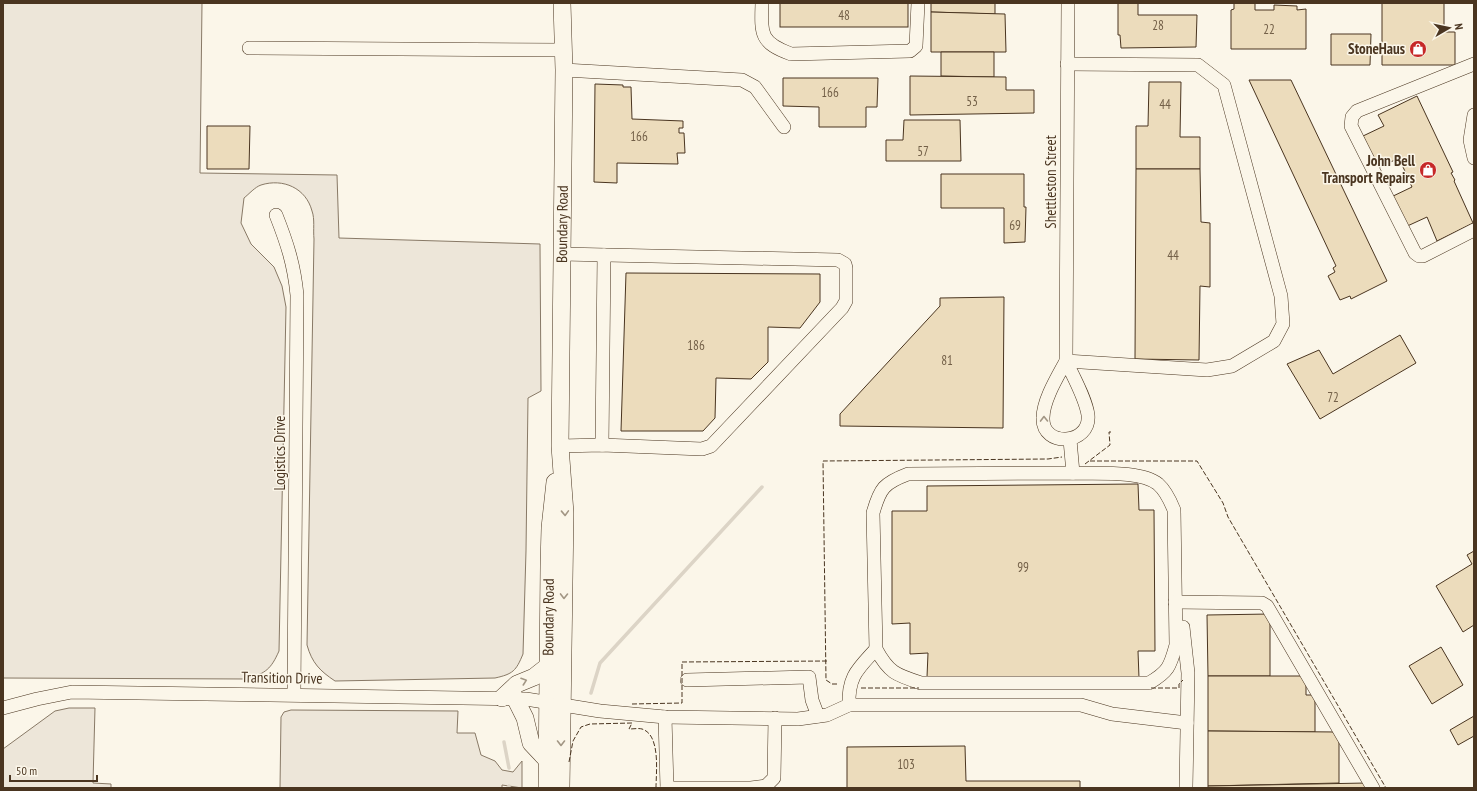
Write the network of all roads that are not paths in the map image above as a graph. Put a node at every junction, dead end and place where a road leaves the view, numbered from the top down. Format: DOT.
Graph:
graph roads {
  1 [pos="562,3"];
  2 [pos="762,3"];
  3 [pos="918,3"];
  4 [pos="1068,3"];
  5 [pos="249,48"];
  6 [pos="563,50"];
  7 [pos="1067,64"];
  8 [pos="1474,64"];
  9 [pos="564,70"];
  10 [pos="1474,115"];
  11 [pos="784,126"];
  12 [pos="1474,158"];
  13 [pos="276,215"];
  14 [pos="1474,230"];
  15 [pos="562,254"];
  16 [pos="604,256"];
  17 [pos="1066,361"];
  18 [pos="1070,440"];
  19 [pos="602,445"];
  20 [pos="560,446"];
  21 [pos="1074,473"];
  22 [pos="1175,602"];
  23 [pos="876,649"];
  24 [pos="548,666"];
  25 [pos="687,680"];
  26 [pos="294,694"];
  27 [pos="508,698"];
  28 [pos="554,703"];
  29 [pos="849,706"];
  30 [pos="3,708"];
  31 [pos="818,716"];
  32 [pos="665,717"];
  33 [pos="775,718"];
  34 [pos="1187,723"];
  35 [pos="547,760"];
  36 [pos="546,788"];
  37 [pos="561,788"];
  38 [pos="667,788"];
  39 [pos="1186,788"];
  40 [pos="1373,788"];
  1 -- 6 [label="main road, Boundary Road"];
  2 -- 3 [label="street"];
  4 -- 7 [label="street, Shettleston Street"];
  5 -- 6 [label="street"];
  6 -- 9 [label="main road, Boundary Road"];
  7 -- 17 [label="street, Shettleston Street"];
  7 -- 17 [label="street"];
  8 -- 14 [label="street"];
  9 -- 11 [label="street"];
  9 -- 15 [label="main road, Boundary Road"];
  10 -- 12 [label="street"];
  13 -- 26 [label="street, Logistics Drive"];
  15 -- 16 [label="street"];
  15 -- 20 [label="main road, Boundary Road"];
  16 -- 19 [label="street"];
  16 -- 19 [label="street"];
  17 -- 18 [label="street, Shettleston Street"];
  18 -- 17 [label="street, Shettleston Street, one-way"];
  18 -- 21 [label="street"];
  19 -- 20 [label="street"];
  20 -- 24 [label="main road, Boundary Road"];
  20 -- 28 [label="main road, Boundary Road, one-way"];
  21 -- 22 [label="street"];
  21 -- 23 [label="street"];
  22 -- 23 [label="street"];
  22 -- 34 [label="street"];
  22 -- 40 [label="street"];
  23 -- 29 [label="street"];
  27 -- 24 [label="main road, one-way"];
  24 -- 28 [label="main road, Boundary Road"];
  25 -- 31 [label="street"];
  26 -- 27 [label="street, Transition Drive"];
  26 -- 30 [label="street, Transition Drive"];
  27 -- 28 [label="street, Transition Drive"];
  27 -- 35 [label="main road"];
  28 -- 32 [label="street, Transition Drive"];
  28 -- 35 [label="main road, Boundary Road"];
  28 -- 37 [label="main road, Boundary Road, one-way"];
  29 -- 31 [label="street, Transition Drive"];
  29 -- 34 [label="street"];
  31 -- 33 [label="street, Transition Drive"];
  32 -- 33 [label="street, Transition Drive"];
  32 -- 38 [label="street"];
  33 -- 38 [label="street"];
  34 -- 39 [label="street"];
  35 -- 36 [label="main road, Boundary Road"];
}
